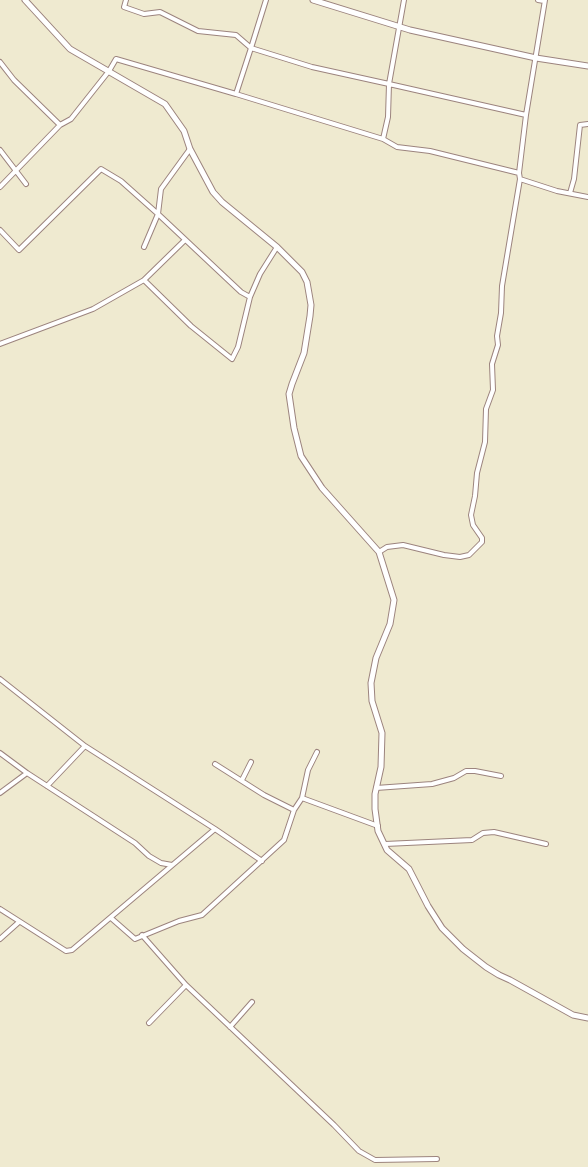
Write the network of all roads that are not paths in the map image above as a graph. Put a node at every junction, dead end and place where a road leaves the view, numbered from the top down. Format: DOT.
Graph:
graph roads {
  1 [pos="26,0"];
  2 [pos="126,0"];
  3 [pos="266,0"];
  4 [pos="313,0"];
  5 [pos="404,0"];
  6 [pos="538,0"];
  7 [pos="545,1"];
  8 [pos="400,27"];
  9 [pos="251,48"];
  10 [pos="536,58"];
  11 [pos="0,62"];
  12 [pos="588,66"];
  13 [pos="109,71"];
  14 [pos="389,84"];
  15 [pos="236,94"];
  16 [pos="526,115"];
  17 [pos="60,124"];
  18 [pos="588,124"];
  19 [pos="383,139"];
  20 [pos="190,149"];
  21 [pos="0,150"];
  22 [pos="16,169"];
  23 [pos="519,173"];
  24 [pos="520,179"];
  25 [pos="26,184"];
  26 [pos="0,187"];
  27 [pos="570,193"];
  28 [pos="588,197"];
  29 [pos="158,214"];
  30 [pos="0,230"];
  31 [pos="185,240"];
  32 [pos="144,247"];
  33 [pos="277,247"];
  34 [pos="144,280"];
  35 [pos="250,297"];
  36 [pos="0,344"];
  37 [pos="379,552"];
  38 [pos="0,679"];
  39 [pos="85,746"];
  40 [pos="317,752"];
  41 [pos="0,753"];
  42 [pos="251,762"];
  43 [pos="215,764"];
  44 [pos="27,773"];
  45 [pos="501,776"];
  46 [pos="242,780"];
  47 [pos="47,786"];
  48 [pos="376,788"];
  49 [pos="0,793"];
  50 [pos="302,798"];
  51 [pos="294,810"];
  52 [pos="378,826"];
  53 [pos="215,829"];
  54 [pos="385,844"];
  55 [pos="546,844"];
  56 [pos="262,861"];
  57 [pos="172,866"];
  58 [pos="0,909"];
  59 [pos="111,918"];
  60 [pos="19,922"];
  61 [pos="142,935"];
  62 [pos="0,939"];
  63 [pos="186,985"];
  64 [pos="252,1002"];
  65 [pos="588,1018"];
  66 [pos="149,1023"];
  67 [pos="230,1027"];
  68 [pos="437,1159"];
  1 -- 13 [label="street"];
  2 -- 9 [label="street"];
  3 -- 9 [label="street"];
  4 -- 8 [label="street"];
  5 -- 8 [label="street"];
  6 -- 7 [label="street"];
  7 -- 10 [label="street"];
  8 -- 10 [label="street"];
  8 -- 14 [label="street"];
  9 -- 14 [label="street"];
  9 -- 15 [label="street"];
  10 -- 12 [label="street"];
  10 -- 16 [label="street"];
  11 -- 17 [label="street"];
  13 -- 15 [label="street"];
  13 -- 17 [label="street"];
  13 -- 20 [label="street"];
  14 -- 16 [label="street"];
  14 -- 19 [label="street"];
  15 -- 19 [label="street"];
  16 -- 23 [label="street"];
  17 -- 22 [label="street"];
  18 -- 27 [label="street"];
  19 -- 23 [label="street"];
  20 -- 29 [label="street"];
  20 -- 33 [label="street"];
  21 -- 22 [label="street"];
  22 -- 25 [label="street"];
  22 -- 26 [label="street"];
  23 -- 24 [label="street"];
  24 -- 27 [label="street"];
  24 -- 37 [label="street"];
  27 -- 28 [label="street"];
  29 -- 30 [label="street"];
  29 -- 31 [label="street"];
  29 -- 32 [label="street"];
  31 -- 34 [label="street"];
  31 -- 35 [label="street"];
  33 -- 35 [label="street"];
  33 -- 37 [label="street"];
  34 -- 35 [label="street"];
  34 -- 36 [label="street"];
  37 -- 48 [label="street"];
  38 -- 39 [label="street"];
  39 -- 47 [label="street"];
  39 -- 53 [label="street"];
  40 -- 50 [label="street"];
  41 -- 44 [label="street"];
  42 -- 46 [label="street"];
  43 -- 46 [label="street"];
  44 -- 47 [label="street"];
  44 -- 49 [label="street"];
  45 -- 48 [label="street"];
  46 -- 51 [label="street"];
  47 -- 57 [label="street"];
  48 -- 52 [label="street"];
  50 -- 51 [label="street"];
  50 -- 52 [label="street"];
  51 -- 56 [label="street"];
  52 -- 54 [label="street"];
  53 -- 56 [label="street"];
  53 -- 57 [label="street"];
  54 -- 55 [label="street"];
  54 -- 65 [label="street"];
  56 -- 61 [label="street"];
  57 -- 59 [label="street"];
  58 -- 60 [label="street"];
  59 -- 60 [label="street"];
  59 -- 61 [label="street"];
  60 -- 62 [label="street"];
  61 -- 63 [label="street"];
  63 -- 66 [label="street"];
  63 -- 67 [label="street"];
  64 -- 67 [label="street"];
  67 -- 68 [label="street"];
}
